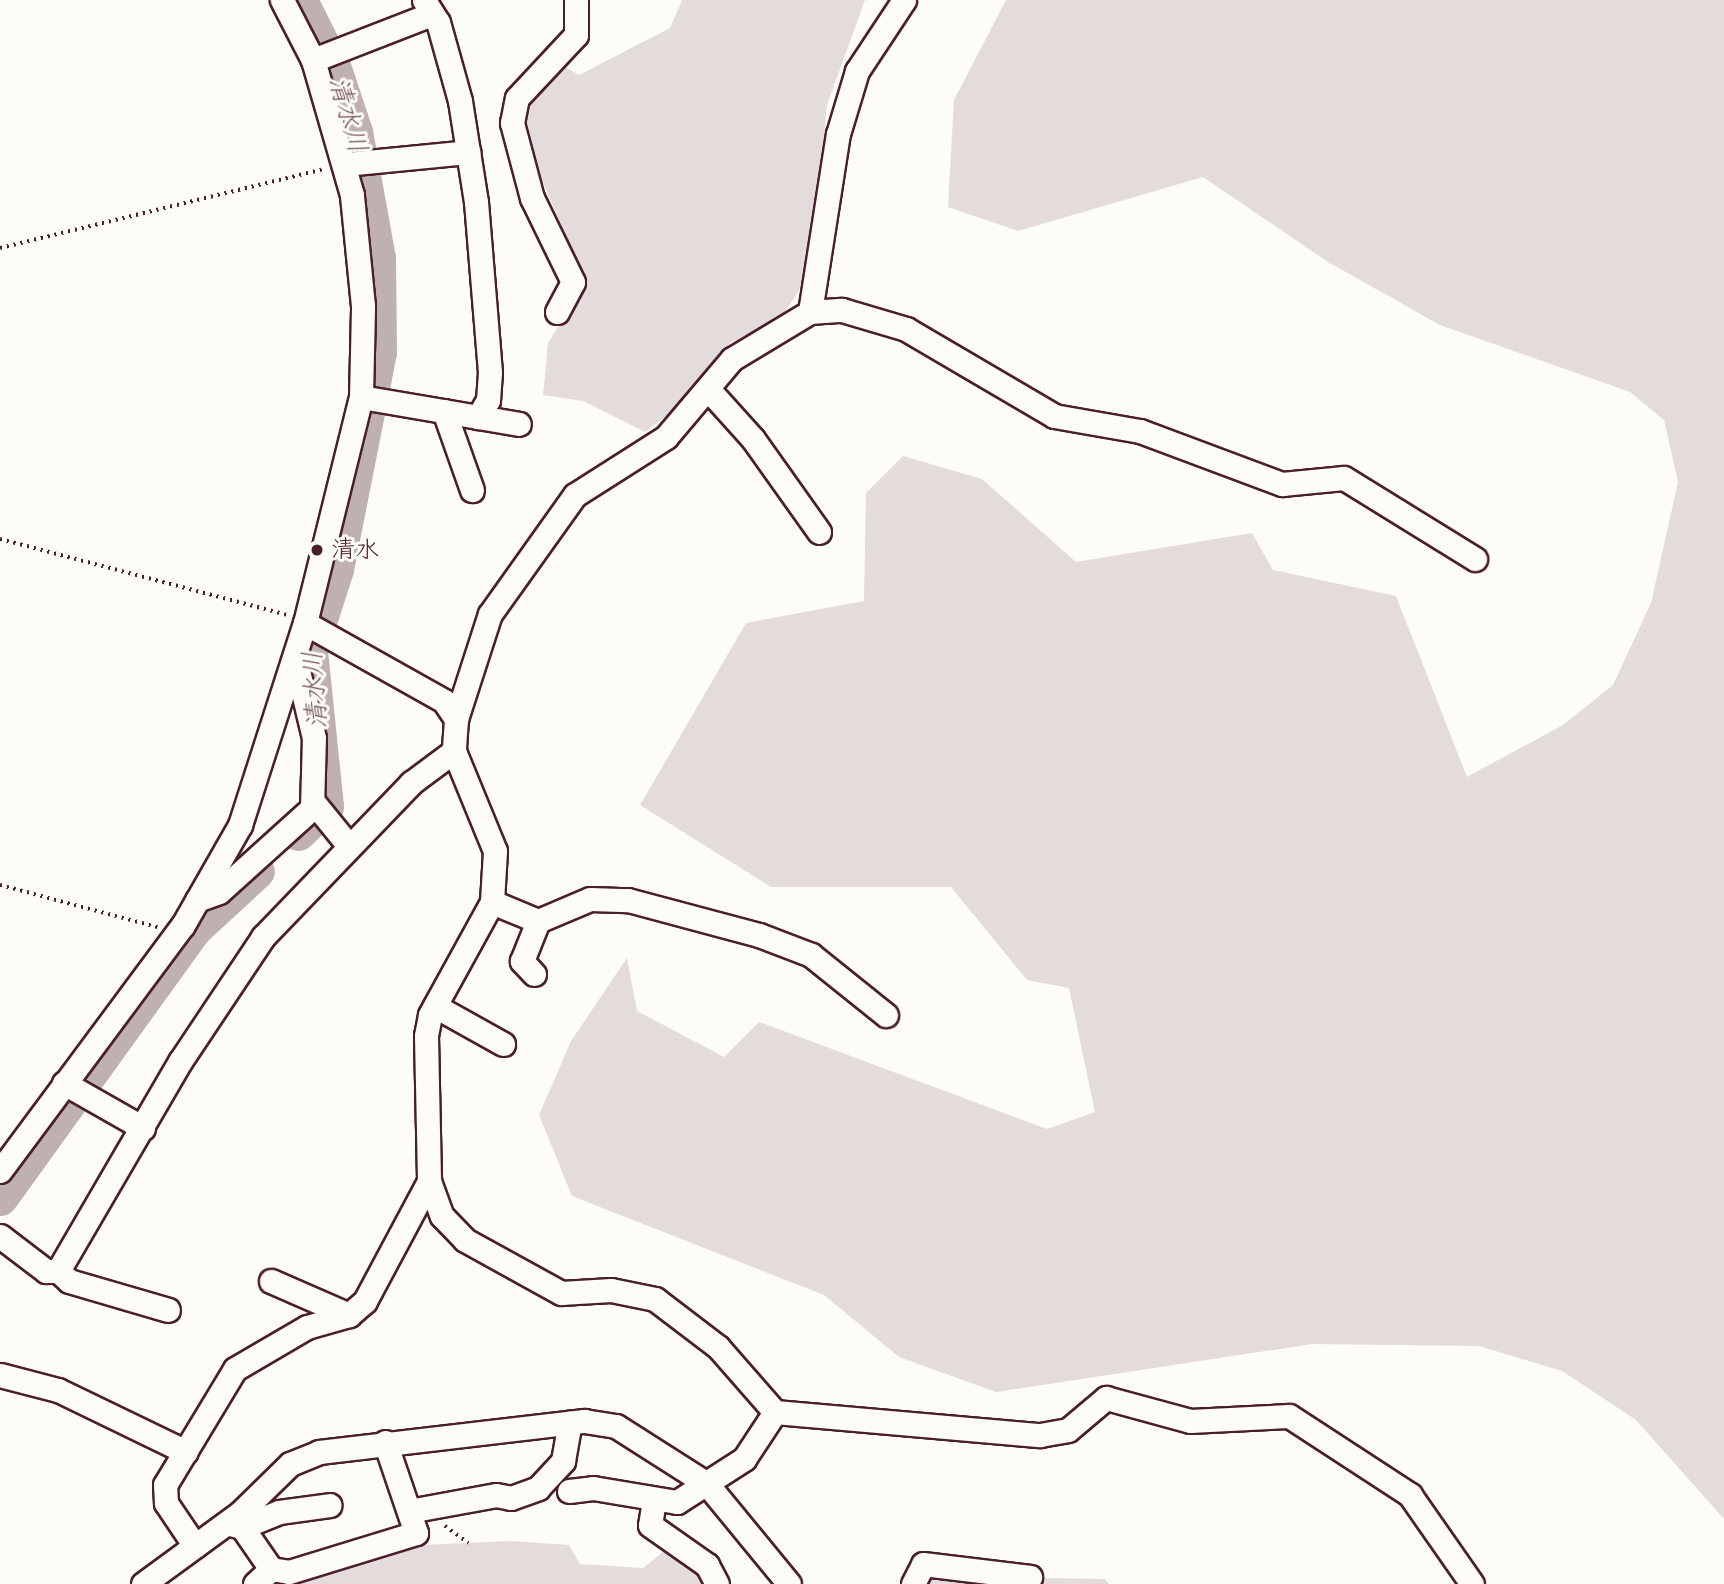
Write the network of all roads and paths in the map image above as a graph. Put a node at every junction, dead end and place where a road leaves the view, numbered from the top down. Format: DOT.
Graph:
graph roads {
  1 [pos="282,0"];
  2 [pos="576,0"];
  3 [pos="904,0"];
  4 [pos="427,7"];
  5 [pos="313,60"];
  6 [pos="468,152"];
  7 [pos="346,164"];
  8 [pos="0,248"];
  9 [pos="557,312"];
  10 [pos="810,312"];
  11 [pos="708,389"];
  12 [pos="361,397"];
  13 [pos="444,411"];
  14 [pos="478,417"];
  15 [pos="519,424"];
  16 [pos="472,490"];
  17 [pos="819,532"];
  18 [pos="0,539"];
  19 [pos="1475,559"];
  20 [pos="305,623"];
  21 [pos="295,658"];
  22 [pos="456,719"];
  23 [pos="454,751"];
  24 [pos="313,803"];
  25 [pos="349,846"];
  26 [pos="0,885"];
  27 [pos="197,901"];
  28 [pos="492,902"];
  29 [pos="538,921"];
  30 [pos="177,933"];
  31 [pos="534,974"];
  32 [pos="435,1006"];
  33 [pos="886,1014"];
  34 [pos="503,1044"];
  35 [pos="64,1083"];
  36 [pos="143,1128"];
  37 [pos="0,1171"];
  38 [pos="429,1181"];
  39 [pos="0,1236"];
  40 [pos="58,1271"];
  41 [pos="271,1281"];
  42 [pos="168,1310"];
  43 [pos="349,1315"];
  44 [pos="0,1375"];
  45 [pos="775,1412"];
  46 [pos="570,1423"];
  47 [pos="385,1441"];
  48 [pos="186,1452"];
  49 [pos="707,1484"];
  50 [pos="569,1491"];
  51 [pos="654,1500"];
  52 [pos="330,1505"];
  53 [pos="409,1511"];
  54 [pos="234,1525"];
  55 [pos="195,1546"];
  56 [pos="263,1577"];
  57 [pos="1030,1577"];
  58 [pos="143,1584"];
  59 [pos="716,1584"];
  60 [pos="789,1584"];
  61 [pos="914,1584"];
  62 [pos="1472,1584"];
  1 -- 5 [label="street"];
  2 -- 9 [label="street"];
  3 -- 10 [label="street"];
  4 -- 5 [label="street"];
  4 -- 6 [label="street"];
  5 -- 7 [label="street"];
  6 -- 7 [label="street"];
  6 -- 14 [label="street"];
  7 -- 8 [label="path"];
  7 -- 12 [label="street"];
  10 -- 11 [label="street"];
  10 -- 19 [label="street"];
  11 -- 17 [label="street"];
  11 -- 22 [label="street"];
  12 -- 13 [label="street"];
  12 -- 20 [label="street"];
  13 -- 14 [label="street"];
  13 -- 16 [label="street"];
  14 -- 15 [label="street"];
  18 -- 20 [label="path"];
  20 -- 21 [label="street"];
  20 -- 22 [label="street"];
  21 -- 24 [label="street"];
  21 -- 27 [label="street"];
  22 -- 23 [label="street"];
  23 -- 25 [label="street"];
  23 -- 28 [label="street"];
  24 -- 25 [label="street"];
  24 -- 27 [label="street"];
  25 -- 36 [label="street"];
  26 -- 30 [label="path"];
  27 -- 30 [label="street"];
  28 -- 29 [label="street"];
  28 -- 32 [label="street"];
  29 -- 31 [label="street"];
  29 -- 33 [label="street"];
  30 -- 35 [label="street"];
  32 -- 34 [label="street"];
  32 -- 38 [label="street"];
  35 -- 36 [label="street"];
  35 -- 37 [label="street"];
  36 -- 40 [label="street"];
  38 -- 43 [label="street"];
  38 -- 45 [label="street"];
  39 -- 40 [label="street"];
  40 -- 42 [label="street"];
  41 -- 43 [label="street"];
  43 -- 48 [label="street"];
  44 -- 48 [label="street"];
  45 -- 49 [label="street"];
  45 -- 62 [label="street"];
  46 -- 47 [label="street"];
  46 -- 49 [label="street"];
  46 -- 53 [label="street"];
  47 -- 53 [label="street"];
  47 -- 54 [label="street"];
  48 -- 55 [label="street"];
  49 -- 51 [label="street"];
  49 -- 60 [label="street"];
  50 -- 51 [label="street"];
  51 -- 59 [label="street"];
  52 -- 54 [label="street"];
  53 -- 56 [label="street"];
  54 -- 55 [label="street"];
  54 -- 56 [label="street"];
  55 -- 58 [label="street"];
  57 -- 61 [label="street"];
}
